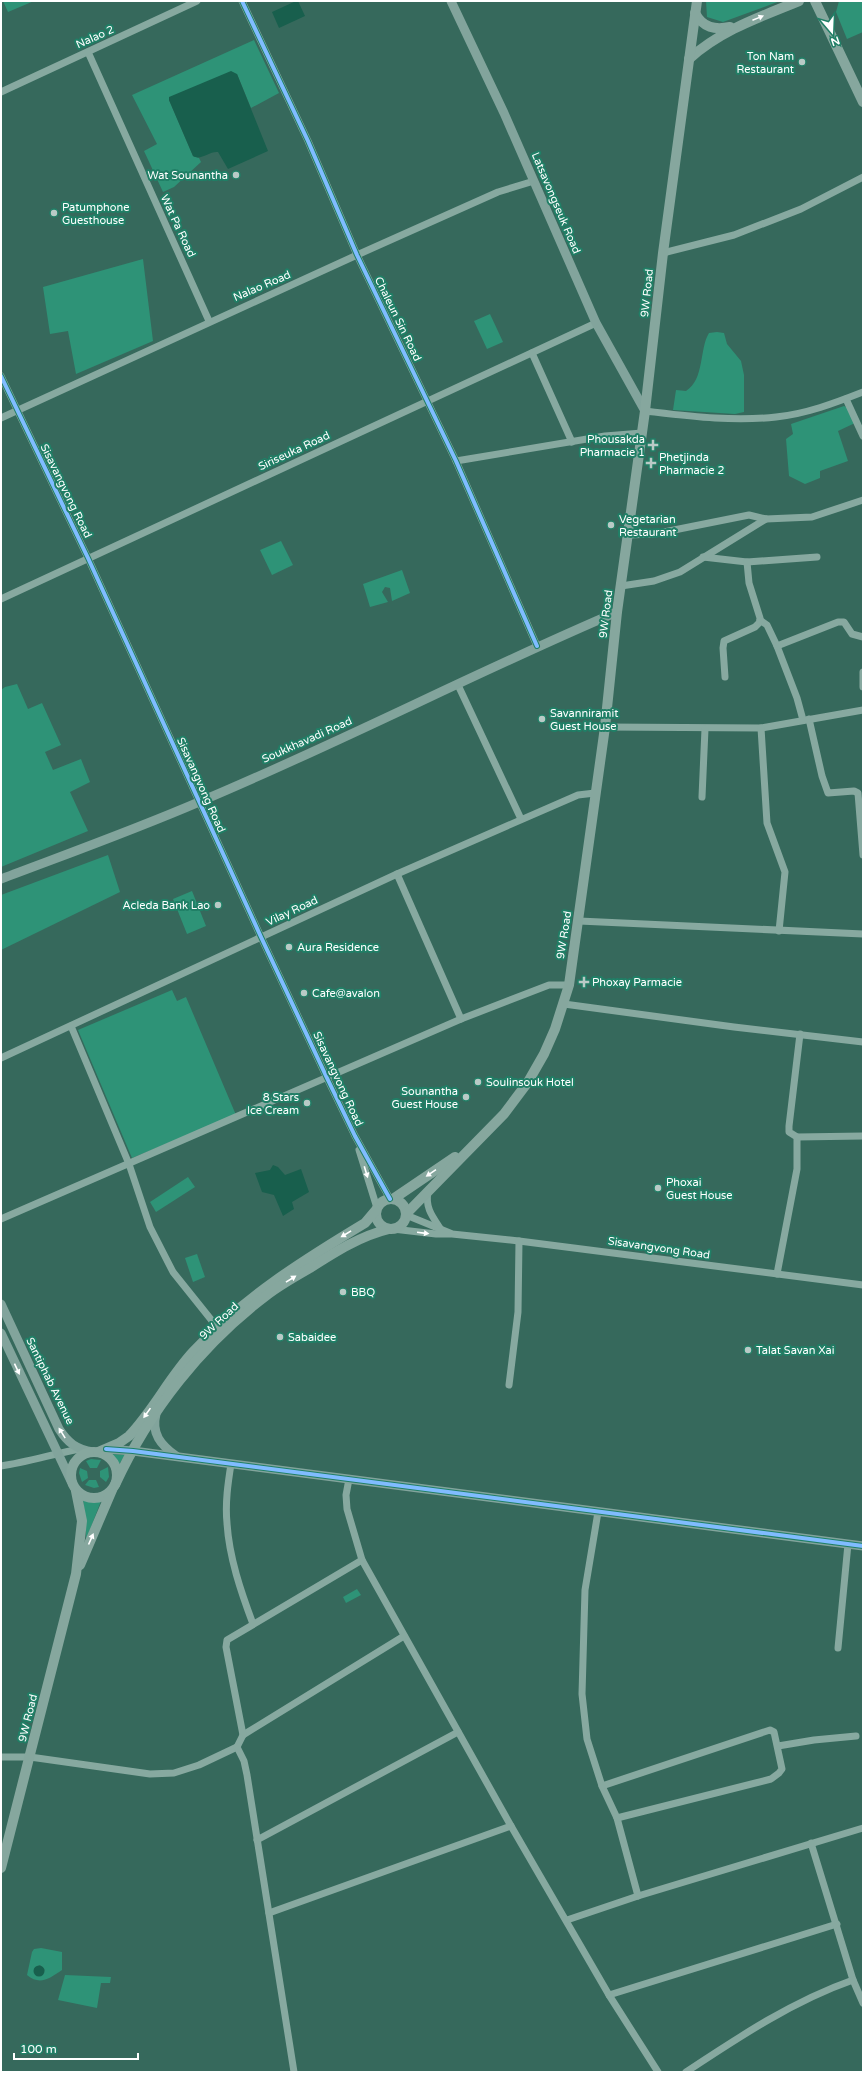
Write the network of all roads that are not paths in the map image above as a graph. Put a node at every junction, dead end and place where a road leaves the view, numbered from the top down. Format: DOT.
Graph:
graph roads {
  1 [pos="197,1"];
  2 [pos="242,1"];
  3 [pos="451,1"];
  4 [pos="696,1"];
  5 [pos="799,1"];
  6 [pos="815,1"];
  7 [pos="695,13"];
  8 [pos="737,26"];
  9 [pos="88,52"];
  10 [pos="689,59"];
  11 [pos="1,92"];
  12 [pos="863,102"];
  13 [pos="863,177"];
  14 [pos="534,181"];
  15 [pos="663,253"];
  16 [pos="357,255"];
  17 [pos="209,321"];
  18 [pos="596,323"];
  19 [pos="532,353"];
  20 [pos="1,376"];
  21 [pos="863,392"];
  22 [pos="846,399"];
  23 [pos="428,401"];
  24 [pos="17,411"];
  25 [pos="645,411"];
  26 [pos="1,418"];
  27 [pos="642,433"];
  28 [pos="863,436"];
  29 [pos="572,442"];
  30 [pos="456,461"];
  31 [pos="863,500"];
  32 [pos="766,519"];
  33 [pos="629,535"];
  34 [pos="703,557"];
  35 [pos="817,557"];
  36 [pos="88,558"];
  37 [pos="747,562"];
  38 [pos="622,586"];
  39 [pos="1,599"];
  40 [pos="617,612"];
  41 [pos="760,620"];
  42 [pos="863,637"];
  43 [pos="537,646"];
  44 [pos="777,646"];
  45 [pos="863,672"];
  46 [pos="725,678"];
  47 [pos="458,685"];
  48 [pos="863,687"];
  49 [pos="863,710"];
  50 [pos="806,720"];
  51 [pos="605,727"];
  52 [pos="761,728"];
  53 [pos="705,729"];
  54 [pos="595,793"];
  55 [pos="702,797"];
  56 [pos="199,802"];
  57 [pos="521,819"];
  58 [pos="863,855"];
  59 [pos="397,874"];
  60 [pos="1,879"];
  61 [pos="579,921"];
  62 [pos="779,931"];
  63 [pos="863,934"];
  64 [pos="261,937"];
  65 [pos="569,985"];
  66 [pos="564,1004"];
  67 [pos="461,1019"];
  68 [pos="71,1026"];
  69 [pos="800,1034"];
  70 [pos="863,1042"];
  71 [pos="1,1058"];
  72 [pos="327,1078"];
  73 [pos="355,1136"];
  74 [pos="863,1136"];
  75 [pos="797,1137"];
  76 [pos="475,1144"];
  77 [pos="129,1164"];
  78 [pos="429,1190"];
  79 [pos="392,1199"];
  80 [pos="377,1209"];
  81 [pos="406,1214"];
  82 [pos="1,1219"];
  83 [pos="440,1228"];
  84 [pos="391,1229"];
  85 [pos="452,1234"];
  86 [pos="519,1241"];
  87 [pos="777,1274"];
  88 [pos="863,1285"];
  89 [pos="1,1304"];
  90 [pos="217,1327"];
  91 [pos="1,1333"];
  92 [pos="172,1384"];
  93 [pos="509,1385"];
  94 [pos="156,1414"];
  95 [pos="80,1449"];
  96 [pos="99,1451"];
  97 [pos="133,1451"];
  98 [pos="58,1453"];
  99 [pos="179,1457"];
  100 [pos="231,1464"];
  101 [pos="1,1466"];
  102 [pos="349,1480"];
  103 [pos="71,1481"];
  104 [pos="114,1486"];
  105 [pos="76,1491"];
  106 [pos="598,1512"];
  107 [pos="848,1544"];
  108 [pos="863,1546"];
  109 [pos="362,1560"];
  110 [pos="76,1574"];
  111 [pos="253,1624"];
  112 [pos="404,1636"];
  113 [pos="838,1648"];
  114 [pos="458,1732"];
  115 [pos="243,1735"];
  116 [pos="856,1736"];
  117 [pos="778,1746"];
  118 [pos="237,1747"];
  119 [pos="1,1757"];
  120 [pos="30,1757"];
  121 [pos="602,1786"];
  122 [pos="617,1818"];
  123 [pos="511,1826"];
  124 [pos="863,1828"];
  125 [pos="257,1840"];
  126 [pos="811,1843"];
  127 [pos="1,1868"];
  128 [pos="638,1896"];
  129 [pos="269,1913"];
  130 [pos="567,1920"];
  131 [pos="837,1924"];
  132 [pos="853,1980"];
  133 [pos="609,1995"];
  134 [pos="863,2004"];
  135 [pos="294,2072"];
  136 [pos="658,2072"];
  137 [pos="686,2072"];
  1 -- 9 [label="street, Nalao 2"];
  2 -- 16 [label="street, Chaleun Sin Road"];
  3 -- 14 [label="street, Latsavongseuk Road"];
  4 -- 7 [label="main road, 9W Road"];
  8 -- 5 [label="main road, one-way"];
  6 -- 12 [label="main road"];
  7 -- 8 [label="main road"];
  7 -- 10 [label="main road, 9W Road"];
  8 -- 10 [label="main road"];
  9 -- 11 [label="street, Nalao 2"];
  9 -- 17 [label="street, Wat Pa Road"];
  10 -- 15 [label="main road, 9W Road"];
  13 -- 15 [label="street"];
  14 -- 16 [label="street, Nalao Road"];
  14 -- 18 [label="street, Latsavongseuk Road"];
  15 -- 25 [label="main road, 9W Road"];
  16 -- 17 [label="street, Nalao Road"];
  16 -- 23 [label="street, Chaleun Sin Road"];
  17 -- 24 [label="street, Nalao Road"];
  18 -- 19 [label="street, Siriseuka Road"];
  18 -- 25 [label="street, Latsavongseuk Road"];
  19 -- 23 [label="street, Siriseuka Road"];
  19 -- 29 [label="street"];
  20 -- 24 [label="street, Sisavangvong Road"];
  21 -- 22 [label="street"];
  22 -- 25 [label="street"];
  22 -- 28 [label="street"];
  23 -- 30 [label="street, Chaleun Sin Road"];
  23 -- 36 [label="street, Siriseuka Road"];
  24 -- 26 [label="street, Nalao Road"];
  24 -- 36 [label="street, Sisavangvong Road"];
  25 -- 27 [label="main road, 9W Road"];
  27 -- 29 [label="street"];
  27 -- 33 [label="main road, 9W Road"];
  29 -- 30 [label="street"];
  30 -- 43 [label="street, Chaleun Sin Road"];
  31 -- 32 [label="street"];
  32 -- 33 [label="street"];
  32 -- 34 [label="street"];
  33 -- 38 [label="main road, 9W Road"];
  34 -- 37 [label="street"];
  34 -- 38 [label="street"];
  35 -- 37 [label="street"];
  36 -- 39 [label="street, Siriseuka Road"];
  36 -- 56 [label="street, Sisavangvong Road"];
  37 -- 41 [label="street"];
  38 -- 40 [label="main road, 9W Road"];
  40 -- 43 [label="street, Soukkhavadi Road"];
  40 -- 51 [label="main road, 9W Road"];
  41 -- 44 [label="street"];
  41 -- 46 [label="street"];
  42 -- 44 [label="street"];
  43 -- 47 [label="street, Soukkhavadi Road"];
  44 -- 50 [label="street"];
  45 -- 48 [label="street"];
  47 -- 56 [label="street, Soukkhavadi Road"];
  47 -- 57 [label="street"];
  49 -- 50 [label="street"];
  50 -- 52 [label="street"];
  50 -- 58 [label="street"];
  51 -- 53 [label="street"];
  51 -- 54 [label="main road, 9W Road"];
  52 -- 53 [label="street"];
  52 -- 62 [label="street"];
  53 -- 55 [label="street"];
  54 -- 57 [label="street, Vilay Road"];
  54 -- 61 [label="main road, 9W Road"];
  56 -- 60 [label="street, Soukkhavadi Road"];
  56 -- 64 [label="street, Sisavangvong Road"];
  57 -- 59 [label="street, Vilay Road"];
  59 -- 64 [label="street, Vilay Road"];
  59 -- 67 [label="street"];
  61 -- 62 [label="street"];
  61 -- 65 [label="main road, 9W Road"];
  62 -- 63 [label="street"];
  64 -- 68 [label="street, Vilay Road"];
  64 -- 72 [label="street, Sisavangvong Road"];
  65 -- 66 [label="main road, 9W Road"];
  65 -- 67 [label="street"];
  66 -- 69 [label="street"];
  66 -- 76 [label="main road, 9W Road"];
  67 -- 72 [label="street"];
  68 -- 71 [label="street, Vilay Road"];
  68 -- 77 [label="street"];
  69 -- 70 [label="street"];
  69 -- 75 [label="street"];
  72 -- 73 [label="street, Sisavangvong Road"];
  72 -- 77 [label="street"];
  73 -- 79 [label="street, Sisavangvong Road"];
  73 -- 80 [label="street, Sisavangvong Road, one-way"];
  74 -- 75 [label="street"];
  75 -- 87 [label="street"];
  76 -- 78 [label="main road, 9W Road"];
  76 -- 79 [label="main road, 9W Road, one-way"];
  77 -- 82 [label="street"];
  77 -- 90 [label="street"];
  78 -- 81 [label="main road, 9W Road"];
  78 -- 83 [label="street"];
  79 -- 80 [label="main road"];
  79 -- 81 [label="main road"];
  80 -- 84 [label="main road"];
  80 -- 90 [label="main road, 9W Road, one-way"];
  81 -- 83 [label="street, Sisavangvong Road"];
  81 -- 84 [label="main road"];
  83 -- 85 [label="street, Sisavangvong Road"];
  84 -- 85 [label="street, Sisavangvong Road, one-way"];
  92 -- 84 [label="main road, 9W Road, one-way"];
  85 -- 86 [label="street, Sisavangvong Road"];
  86 -- 87 [label="street, Sisavangvong Road"];
  86 -- 93 [label="street"];
  87 -- 88 [label="street, Sisavangvong Road"];
  95 -- 89 [label="street, Santiphab Avenue, one-way"];
  90 -- 92 [label="main road, 9W Road"];
  91 -- 98 [label="street, one-way"];
  92 -- 94 [label="main road, 9W Road"];
  92 -- 96 [label="main road, 9W Road, one-way"];
  94 -- 97 [label="main road, 9W Road"];
  94 -- 99 [label="street"];
  95 -- 96 [label="street, Santiphab Avenue"];
  95 -- 98 [label="street"];
  96 -- 97 [label="street, Santiphab Avenue"];
  96 -- 103 [label="main road, 9W Road"];
  96 -- 104 [label="main road, 9W Road"];
  97 -- 99 [label="street, Santiphab Avenue"];
  97 -- 104 [label="main road, 9W Road"];
  98 -- 101 [label="street"];
  98 -- 103 [label="street"];
  99 -- 100 [label="street, Santiphab Avenue"];
  100 -- 102 [label="street, Santiphab Avenue"];
  100 -- 111 [label="street"];
  102 -- 106 [label="street, Santiphab Avenue"];
  102 -- 109 [label="street"];
  103 -- 105 [label="main road, 9W Road"];
  104 -- 105 [label="main road, 9W Road"];
  110 -- 104 [label="main road, 9W Road, one-way"];
  105 -- 110 [label="main road, 9W Road"];
  106 -- 107 [label="street, Santiphab Avenue"];
  106 -- 121 [label="street"];
  107 -- 108 [label="street, Santiphab Avenue"];
  107 -- 113 [label="street"];
  109 -- 111 [label="street"];
  109 -- 112 [label="street"];
  110 -- 120 [label="main road, 9W Road"];
  111 -- 115 [label="street"];
  112 -- 114 [label="street"];
  112 -- 115 [label="street"];
  114 -- 123 [label="street"];
  114 -- 125 [label="street"];
  115 -- 118 [label="street"];
  116 -- 117 [label="street"];
  117 -- 121 [label="street"];
  117 -- 122 [label="street"];
  118 -- 120 [label="street"];
  118 -- 125 [label="street"];
  119 -- 120 [label="street"];
  120 -- 127 [label="main road, 9W Road"];
  121 -- 122 [label="street"];
  122 -- 128 [label="street"];
  123 -- 129 [label="street"];
  123 -- 130 [label="street"];
  124 -- 126 [label="street"];
  125 -- 129 [label="street"];
  126 -- 128 [label="street"];
  126 -- 131 [label="street"];
  128 -- 130 [label="street"];
  129 -- 135 [label="street"];
  130 -- 133 [label="street"];
  131 -- 132 [label="street"];
  131 -- 133 [label="street"];
  132 -- 134 [label="street"];
  132 -- 137 [label="street"];
  133 -- 136 [label="street"];
}
